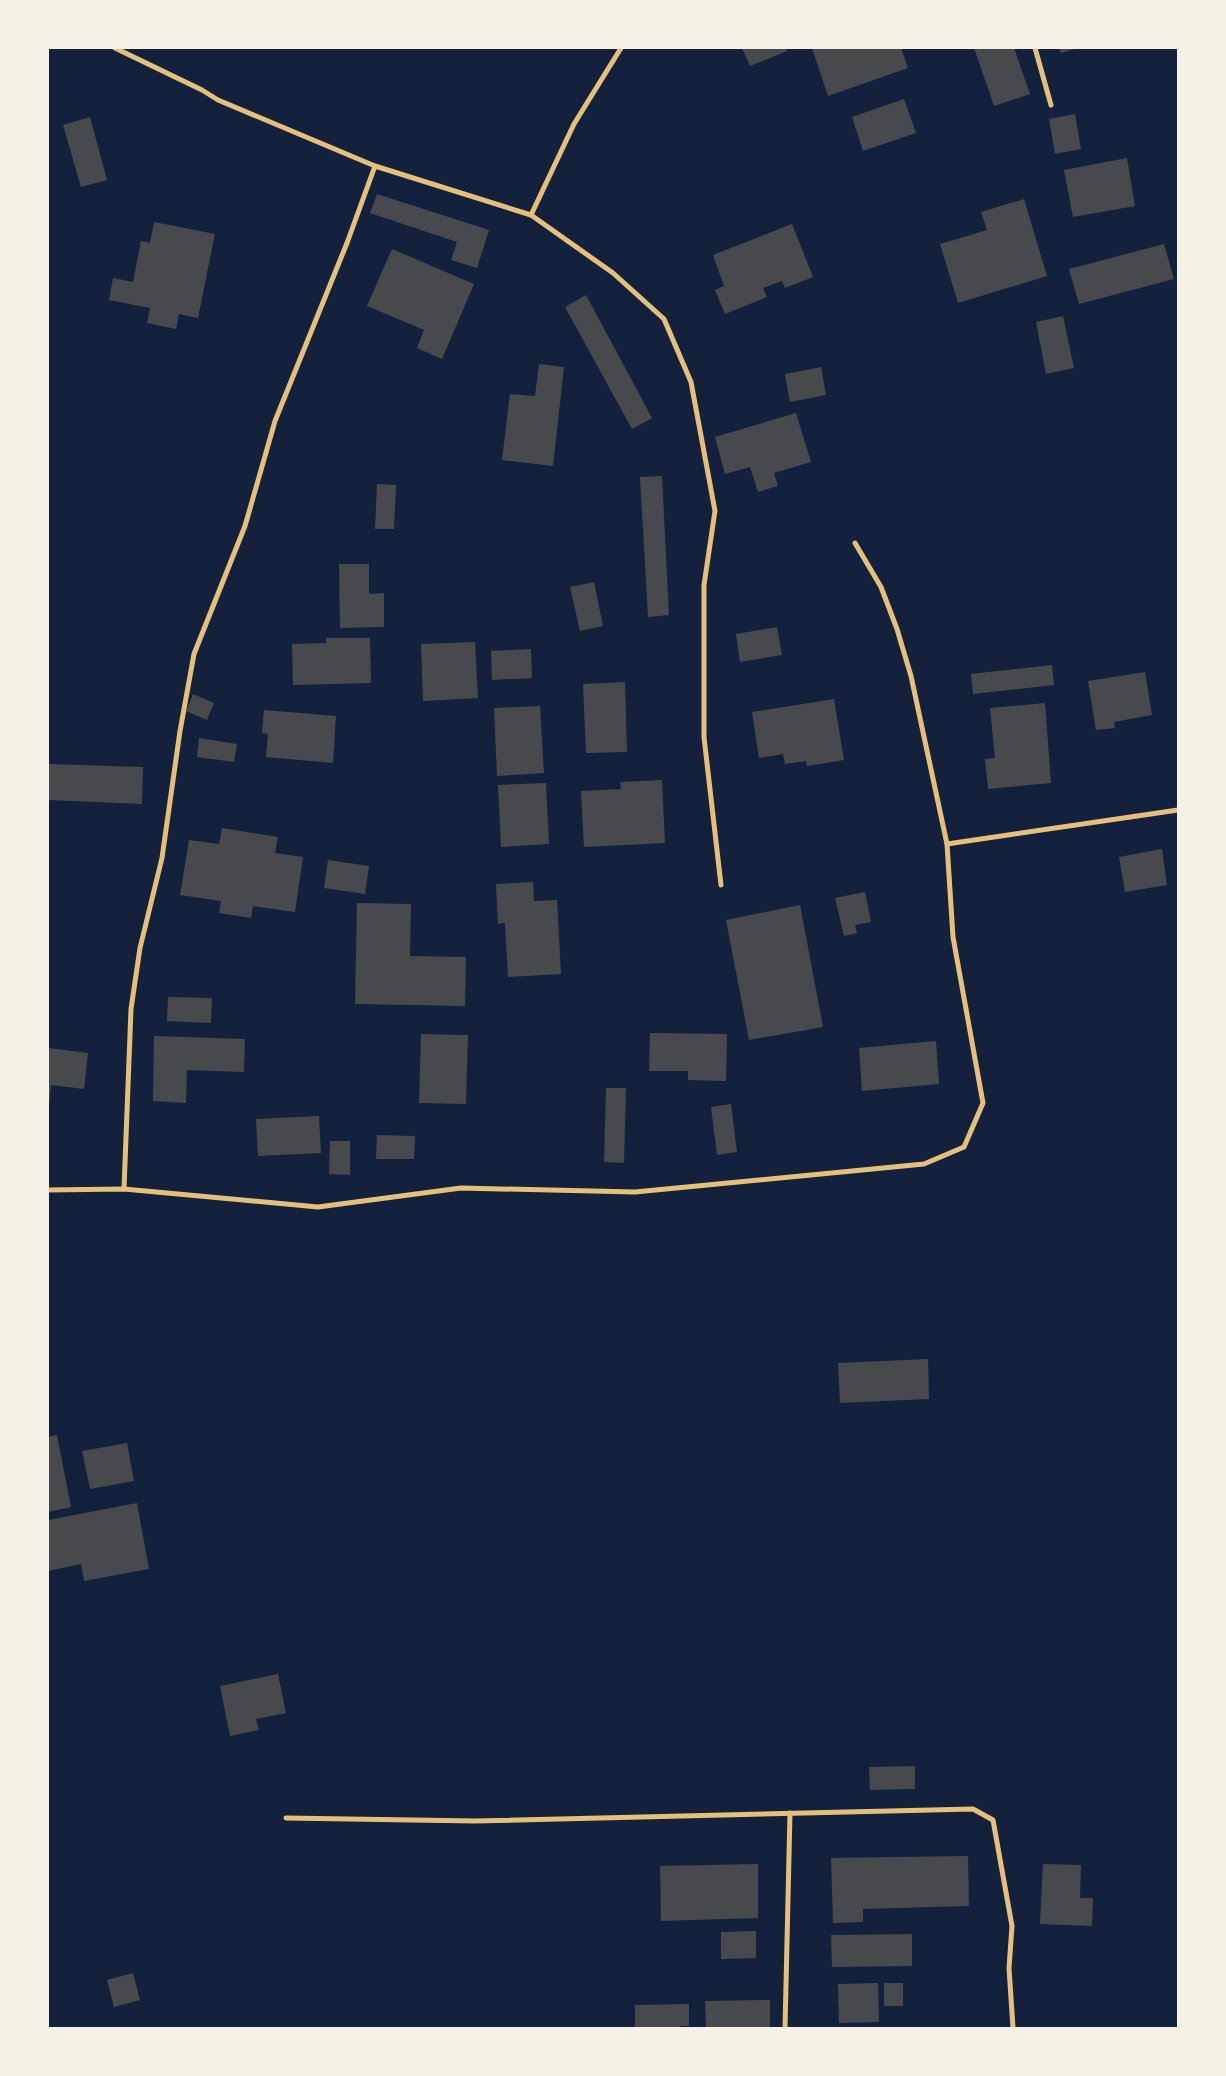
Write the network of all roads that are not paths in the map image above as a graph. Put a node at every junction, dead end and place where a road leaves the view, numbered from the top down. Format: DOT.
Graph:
graph roads {
  1 [pos="115,48"];
  2 [pos="621,48"];
  3 [pos="1035,48"];
  4 [pos="1051,105"];
  5 [pos="375,166"];
  6 [pos="532,215"];
  7 [pos="855,543"];
  8 [pos="1178,810"];
  9 [pos="947,844"];
  10 [pos="721,885"];
  11 [pos="124,1189"];
  12 [pos="48,1190"];
  13 [pos="790,1813"];
  14 [pos="286,1818"];
  15 [pos="785,2028"];
  16 [pos="1013,2028"];
  1 -- 5 [label="street"];
  2 -- 6 [label="street"];
  3 -- 4 [label="street"];
  5 -- 6 [label="street"];
  5 -- 11 [label="street"];
  6 -- 10 [label="street"];
  7 -- 9 [label="street"];
  8 -- 9 [label="street"];
  9 -- 11 [label="street"];
  11 -- 12 [label="street"];
  13 -- 14 [label="street"];
  13 -- 15 [label="street"];
  13 -- 16 [label="street"];
}
